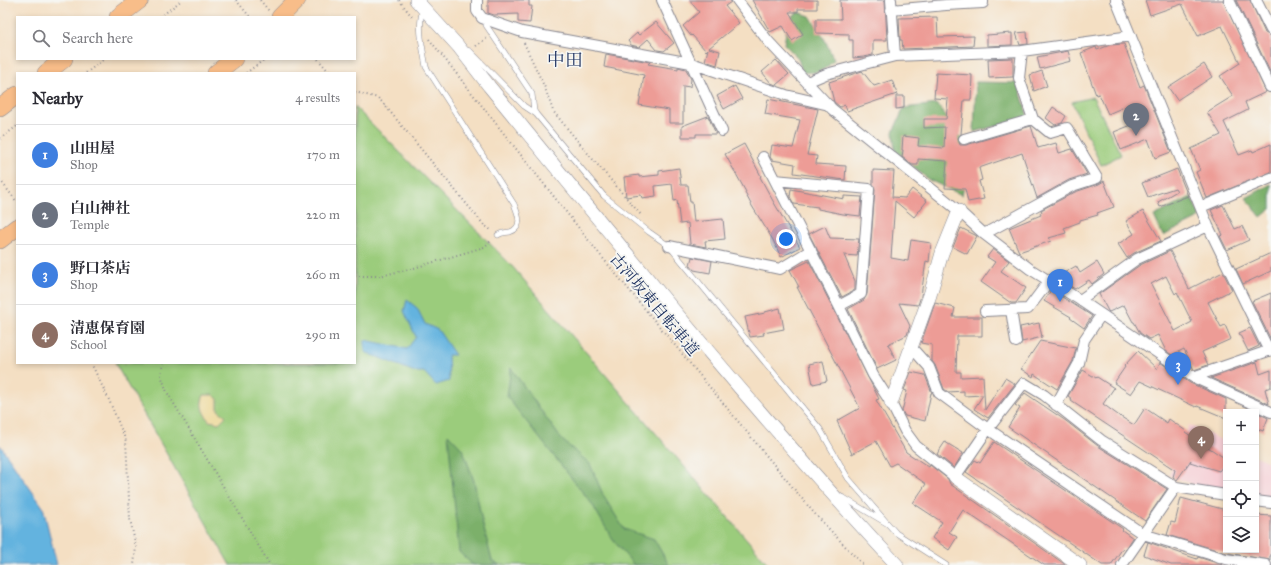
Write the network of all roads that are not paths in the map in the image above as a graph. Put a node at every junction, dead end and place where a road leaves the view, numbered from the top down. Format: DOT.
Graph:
graph roads {
  1 [pos="140,0"];
  2 [pos="297,0"];
  3 [pos="477,0"];
  4 [pos="662,0"];
  5 [pos="737,0"];
  6 [pos="983,0"];
  7 [pos="1116,0"];
  8 [pos="1229,0"];
  9 [pos="1256,0"];
  10 [pos="946,2"];
  11 [pos="420,4"];
  12 [pos="891,5"];
  13 [pos="274,14"];
  14 [pos="119,16"];
  15 [pos="487,20"];
  16 [pos="1271,30"];
  17 [pos="1131,36"];
  18 [pos="458,46"];
  19 [pos="1022,50"];
  20 [pos="895,56"];
  21 [pos="63,60"];
  22 [pos="233,60"];
  23 [pos="691,63"];
  24 [pos="47,72"];
  25 [pos="217,72"];
  26 [pos="807,82"];
  27 [pos="1271,86"];
  28 [pos="16,96"];
  29 [pos="829,105"];
  30 [pos="0,108"];
  31 [pos="536,114"];
  32 [pos="1033,119"];
  33 [pos="722,131"];
  34 [pos="964,139"];
  35 [pos="763,157"];
  36 [pos="1271,178"];
  37 [pos="775,180"];
  38 [pos="1201,207"];
  39 [pos="959,211"];
  40 [pos="1208,226"];
  41 [pos="16,228"];
  42 [pos="984,234"];
  43 [pos="498,235"];
  44 [pos="0,240"];
  45 [pos="669,246"];
  46 [pos="811,250"];
  47 [pos="1049,282"];
  48 [pos="1080,300"];
  49 [pos="839,306"];
  50 [pos="1010,310"];
  51 [pos="985,311"];
  52 [pos="1101,315"];
  53 [pos="1016,342"];
  54 [pos="911,347"];
  55 [pos="1270,351"];
  56 [pos="1193,377"];
  57 [pos="891,403"];
  58 [pos="1056,405"];
  59 [pos="1271,412"];
  60 [pos="988,429"];
  61 [pos="955,477"];
  62 [pos="1176,487"];
  63 [pos="830,493"];
  64 [pos="1223,495"];
  65 [pos="1259,501"];
  66 [pos="1271,503"];
  67 [pos="888,524"];
  68 [pos="1144,534"];
  69 [pos="897,565"];
  70 [pos="946,565"];
  71 [pos="1080,565"];
  72 [pos="1122,565"];
  73 [pos="1266,565"];
  1 -- 14 [label="highway"];
  2 -- 13 [label="highway"];
  3 -- 15 [label="street"];
  4 -- 23 [label="street"];
  5 -- 26 [label="street"];
  6 -- 10 [label="street"];
  7 -- 17 [label="street"];
  8 -- 27 [label="street"];
  9 -- 16 [label="street"];
  10 -- 12 [label="street"];
  11 -- 18 [label="street"];
  11 -- 43 [label="lane"];
  12 -- 20 [label="street"];
  15 -- 23 [label="street"];
  15 -- 31 [label="lane"];
  17 -- 19 [label="street"];
  17 -- 38 [label="street"];
  18 -- 31 [label="lane"];
  18 -- 63 [label="street"];
  19 -- 20 [label="street"];
  19 -- 32 [label="street"];
  20 -- 26 [label="street"];
  21 -- 24 [label="highway"];
  22 -- 25 [label="highway"];
  23 -- 29 [label="street"];
  23 -- 33 [label="street"];
  26 -- 29 [label="street"];
  28 -- 30 [label="highway"];
  29 -- 39 [label="street"];
  31 -- 45 [label="lane"];
  32 -- 34 [label="street"];
  32 -- 42 [label="street"];
  35 -- 37 [label="street"];
  36 -- 38 [label="street"];
  37 -- 46 [label="street"];
  37 -- 49 [label="street"];
  38 -- 40 [label="street"];
  39 -- 42 [label="street"];
  39 -- 54 [label="street"];
  40 -- 48 [label="street"];
  40 -- 55 [label="street"];
  41 -- 44 [label="highway"];
  42 -- 47 [label="street"];
  45 -- 46 [label="street"];
  45 -- 67 [label="lane"];
  46 -- 49 [label="street"];
  47 -- 48 [label="street"];
  47 -- 50 [label="street"];
  48 -- 52 [label="street"];
  49 -- 57 [label="street"];
  50 -- 51 [label="street"];
  50 -- 53 [label="street"];
  52 -- 56 [label="street"];
  52 -- 58 [label="street"];
  54 -- 57 [label="street"];
  54 -- 60 [label="street"];
  55 -- 56 [label="street"];
  56 -- 59 [label="street"];
  57 -- 61 [label="street"];
  58 -- 60 [label="street"];
  58 -- 62 [label="street"];
  60 -- 61 [label="street"];
  60 -- 68 [label="street"];
  61 -- 71 [label="street"];
  62 -- 64 [label="street"];
  62 -- 68 [label="street"];
  63 -- 67 [label="lane"];
  63 -- 69 [label="street"];
  65 -- 66 [label="street"];
  67 -- 70 [label="lane"];
  68 -- 72 [label="street"];
  68 -- 73 [label="street"];
}
